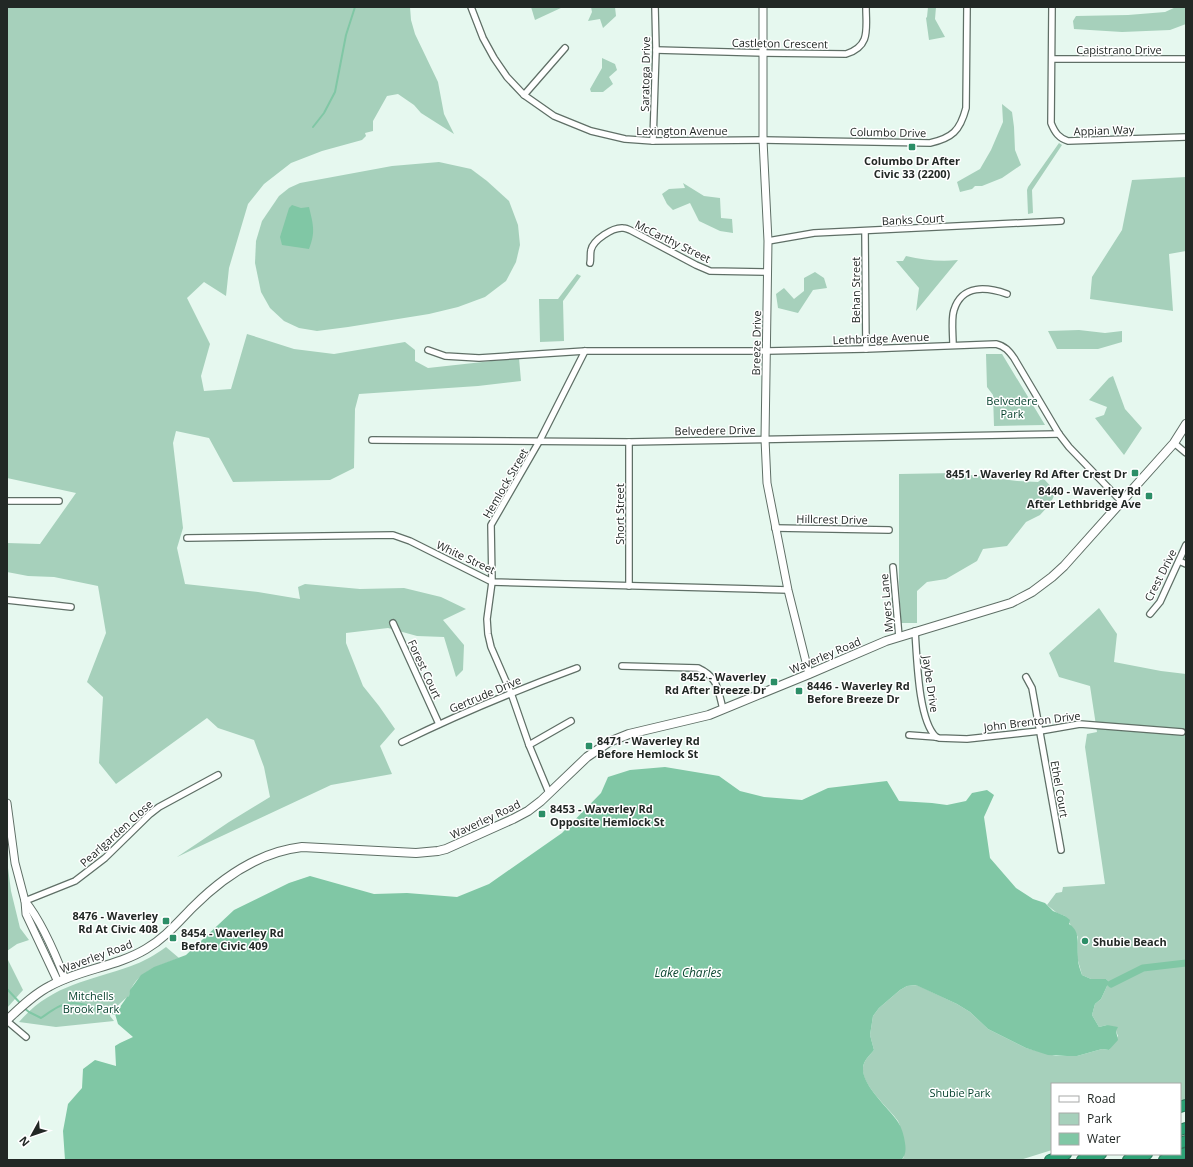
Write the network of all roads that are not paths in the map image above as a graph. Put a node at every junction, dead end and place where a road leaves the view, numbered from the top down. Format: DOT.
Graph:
graph roads {
  1 [pos="471,7"];
  2 [pos="655,7"];
  3 [pos="763,7"];
  4 [pos="866,7"];
  5 [pos="967,7"];
  6 [pos="1052,7"];
  7 [pos="565,48"];
  8 [pos="656,50"];
  9 [pos="764,53"];
  10 [pos="1052,59"];
  11 [pos="1186,59"];
  12 [pos="524,95"];
  13 [pos="1186,137"];
  14 [pos="763,140"];
  15 [pos="653,141"];
  16 [pos="1061,222"];
  17 [pos="865,231"];
  18 [pos="768,241"];
  19 [pos="590,263"];
  20 [pos="768,272"];
  21 [pos="1007,294"];
  22 [pos="953,345"];
  23 [pos="866,349"];
  24 [pos="428,350"];
  25 [pos="585,351"];
  26 [pos="767,351"];
  27 [pos="1186,424"];
  28 [pos="1059,434"];
  29 [pos="765,439"];
  30 [pos="372,440"];
  31 [pos="540,440"];
  32 [pos="629,442"];
  33 [pos="1174,443"];
  34 [pos="1186,453"];
  35 [pos="7,501"];
  36 [pos="59,501"];
  37 [pos="1122,501"];
  38 [pos="775,528"];
  39 [pos="889,530"];
  40 [pos="186,538"];
  41 [pos="1186,545"];
  42 [pos="1179,561"];
  43 [pos="1186,564"];
  44 [pos="892,567"];
  45 [pos="492,582"];
  46 [pos="629,586"];
  47 [pos="788,590"];
  48 [pos="7,600"];
  49 [pos="71,607"];
  50 [pos="1150,614"];
  51 [pos="393,623"];
  52 [pos="915,631"];
  53 [pos="899,637"];
  54 [pos="622,666"];
  55 [pos="577,668"];
  56 [pos="809,674"];
  57 [pos="1026,677"];
  58 [pos="511,693"];
  59 [pos="723,709"];
  60 [pos="571,721"];
  61 [pos="439,724"];
  62 [pos="1040,731"];
  63 [pos="1182,732"];
  64 [pos="909,735"];
  65 [pos="936,737"];
  66 [pos="402,742"];
  67 [pos="529,745"];
  68 [pos="218,775"];
  69 [pos="549,793"];
  70 [pos="7,803"];
  71 [pos="1061,850"];
  72 [pos="25,901"];
  73 [pos="61,980"];
  74 [pos="7,1020"];
  75 [pos="26,1037"];
  76 [pos="1063,1155"];
  77 [pos="1098,1155"];
  78 [pos="1144,1155"];
  79 [pos="1180,1155"];
  80 [pos="1050,1160"];
  81 [pos="1082,1160"];
  82 [pos="1128,1160"];
  83 [pos="1164,1160"];
  1 -- 12 [label="street, Lexington Avenue"];
  2 -- 8 [label="street, Saratoga Drive"];
  3 -- 9 [label="street, Breeze Drive"];
  4 -- 9 [label="street, Castleton Crescent"];
  5 -- 14 [label="street, Columbo Drive"];
  6 -- 10 [label="street, Appian Way"];
  7 -- 12 [label="street"];
  8 -- 9 [label="street, Castleton Crescent"];
  8 -- 15 [label="street, Saratoga Drive"];
  9 -- 14 [label="street, Breeze Drive"];
  10 -- 11 [label="street, Capistrano Drive"];
  10 -- 13 [label="street, Appian Way"];
  12 -- 15 [label="street, Lexington Avenue"];
  14 -- 15 [label="street, Lexington Avenue"];
  14 -- 18 [label="street, Breeze Drive"];
  16 -- 17 [label="street, Banks Court"];
  17 -- 18 [label="street, Banks Court"];
  17 -- 23 [label="street, Behan Street"];
  18 -- 20 [label="street, Breeze Drive"];
  19 -- 20 [label="street, McCarthy Street"];
  20 -- 26 [label="street, Breeze Drive"];
  21 -- 22 [label="street"];
  22 -- 23 [label="street, Lethbridge Avenue"];
  22 -- 28 [label="street, Lethbridge Avenue"];
  23 -- 26 [label="street, Lethbridge Avenue"];
  24 -- 25 [label="street, Lethbridge Avenue"];
  25 -- 26 [label="street, Lethbridge Avenue"];
  25 -- 31 [label="street, Hemlock Street"];
  26 -- 29 [label="street, Breeze Drive"];
  27 -- 33 [label="main road, Waverley Road"];
  28 -- 29 [label="street, Belvedere Drive"];
  28 -- 37 [label="street, Lethbridge Avenue"];
  29 -- 32 [label="street, Belvedere Drive"];
  29 -- 38 [label="street, Breeze Drive"];
  30 -- 31 [label="street, Belvedere Drive"];
  31 -- 32 [label="street, Belvedere Drive"];
  31 -- 45 [label="street, Hemlock Street"];
  32 -- 46 [label="street, Short Street"];
  33 -- 34 [label="street"];
  33 -- 37 [label="main road, Waverley Road"];
  35 -- 36 [label="street"];
  37 -- 52 [label="main road, Waverley Road"];
  38 -- 39 [label="street, Hillcrest Drive"];
  38 -- 47 [label="street, Breeze Drive"];
  40 -- 45 [label="street, White Street"];
  41 -- 42 [label="street, Crest Drive"];
  42 -- 43 [label="street"];
  42 -- 50 [label="street, Crest Drive"];
  44 -- 53 [label="street, Myers Lane"];
  45 -- 46 [label="street, White Street"];
  45 -- 58 [label="street, Hemlock Street"];
  46 -- 47 [label="street, White Street"];
  47 -- 56 [label="street, Breeze Drive"];
  48 -- 49 [label="street"];
  51 -- 61 [label="street, Forest Court"];
  52 -- 53 [label="main road, Waverley Road"];
  52 -- 65 [label="street, Jaybe Drive"];
  53 -- 56 [label="main road, Waverley Road"];
  54 -- 59 [label="street"];
  55 -- 58 [label="street, Gertrude Drive"];
  56 -- 59 [label="main road, Waverley Road"];
  57 -- 62 [label="street, Ethel Court"];
  58 -- 61 [label="street, Gertrude Drive"];
  58 -- 67 [label="street, Hemlock Street"];
  59 -- 69 [label="main road, Waverley Road"];
  60 -- 67 [label="street"];
  61 -- 66 [label="street, Gertrude Drive"];
  62 -- 63 [label="street, John Brenton Drive"];
  62 -- 65 [label="street, John Brenton Drive"];
  62 -- 71 [label="street, Ethel Court"];
  64 -- 65 [label="street, John Brenton Drive"];
  67 -- 69 [label="street, Hemlock Street"];
  68 -- 72 [label="street, Pearlgarden Close"];
  69 -- 73 [label="main road, Waverley Road"];
  70 -- 72 [label="street"];
  72 -- 73 [label="street"];
  73 -- 74 [label="main road, Waverley Road"];
  74 -- 75 [label="street"];
  76 -- 80 [label="highway"];
  77 -- 81 [label="highway"];
  78 -- 82 [label="highway"];
  79 -- 83 [label="highway"];
}
